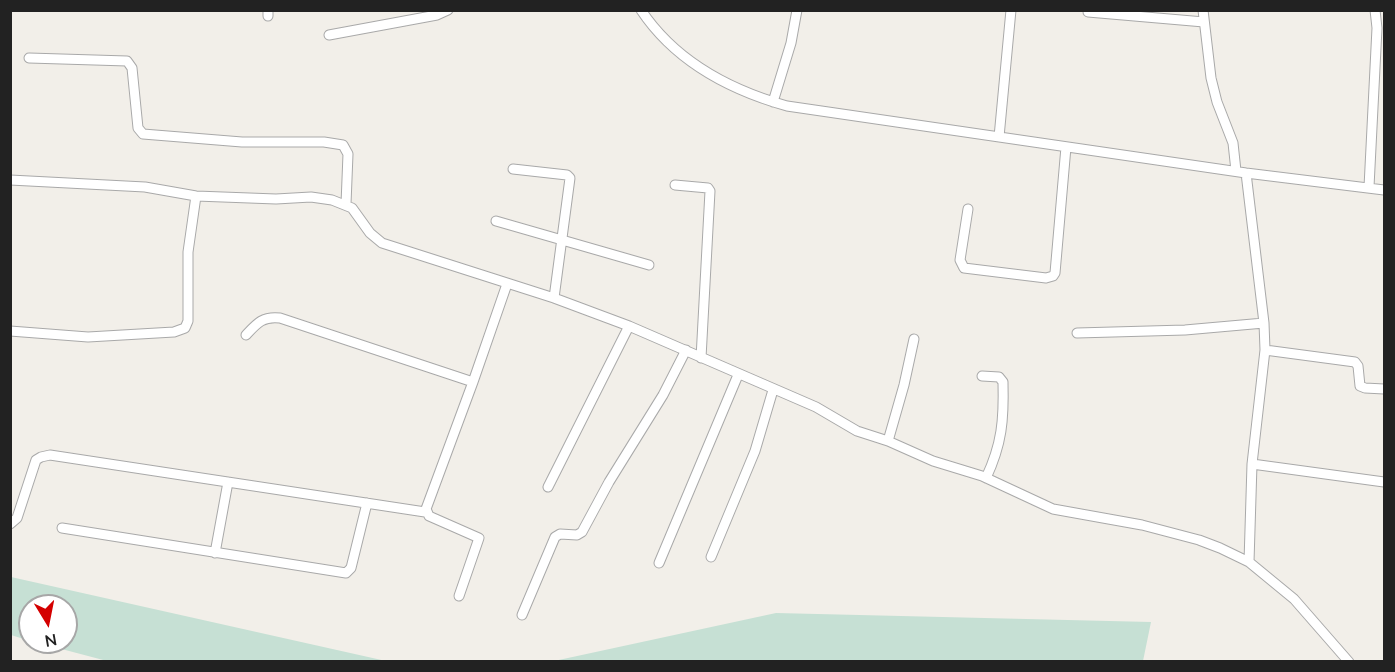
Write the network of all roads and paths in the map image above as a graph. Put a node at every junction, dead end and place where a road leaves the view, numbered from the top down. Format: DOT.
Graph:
graph roads {
  1 [pos="448,10"];
  2 [pos="641,10"];
  3 [pos="797,10"];
  4 [pos="1011,10"];
  5 [pos="1203,10"];
  6 [pos="1375,10"];
  7 [pos="1088,12"];
  8 [pos="1204,21"];
  9 [pos="329,35"];
  10 [pos="29,58"];
  11 [pos="773,102"];
  12 [pos="999,137"];
  13 [pos="1066,147"];
  14 [pos="513,169"];
  15 [pos="1236,171"];
  16 [pos="1246,173"];
  17 [pos="10,180"];
  18 [pos="675,185"];
  19 [pos="1369,188"];
  20 [pos="1384,190"];
  21 [pos="196,196"];
  22 [pos="346,204"];
  23 [pos="968,209"];
  24 [pos="496,221"];
  25 [pos="562,241"];
  26 [pos="649,265"];
  27 [pos="507,284"];
  28 [pos="554,298"];
  29 [pos="1264,324"];
  30 [pos="629,326"];
  31 [pos="10,331"];
  32 [pos="1077,333"];
  33 [pos="246,335"];
  34 [pos="914,339"];
  35 [pos="686,350"];
  36 [pos="1265,350"];
  37 [pos="701,358"];
  38 [pos="738,375"];
  39 [pos="981,376"];
  40 [pos="473,382"];
  41 [pos="1384,389"];
  42 [pos="773,390"];
  43 [pos="888,441"];
  44 [pos="1252,464"];
  45 [pos="986,478"];
  46 [pos="228,482"];
  47 [pos="1384,482"];
  48 [pos="548,487"];
  49 [pos="367,503"];
  50 [pos="426,512"];
  51 [pos="10,524"];
  52 [pos="62,528"];
  53 [pos="215,553"];
  54 [pos="711,557"];
  55 [pos="1249,562"];
  56 [pos="659,563"];
  57 [pos="459,596"];
  58 [pos="522,615"];
  59 [pos="1349,662"];
  1 -- 9 [label="street"];
  2 -- 11 [label="street"];
  3 -- 11 [label="street"];
  4 -- 12 [label="street"];
  5 -- 8 [label="street"];
  6 -- 19 [label="street"];
  7 -- 8 [label="street"];
  8 -- 15 [label="street"];
  10 -- 22 [label="street"];
  11 -- 12 [label="street"];
  12 -- 13 [label="street"];
  13 -- 15 [label="street"];
  13 -- 23 [label="street"];
  14 -- 25 [label="street"];
  15 -- 16 [label="street"];
  16 -- 19 [label="street"];
  16 -- 29 [label="street"];
  17 -- 21 [label="street"];
  18 -- 37 [label="street"];
  19 -- 20 [label="street"];
  21 -- 22 [label="street"];
  21 -- 31 [label="street"];
  22 -- 27 [label="street"];
  24 -- 25 [label="street"];
  25 -- 26 [label="street"];
  25 -- 28 [label="street"];
  27 -- 28 [label="street"];
  27 -- 40 [label="street"];
  28 -- 30 [label="street"];
  29 -- 32 [label="street"];
  29 -- 36 [label="street"];
  30 -- 35 [label="street"];
  30 -- 48 [label="street"];
  33 -- 40 [label="street"];
  34 -- 43 [label="street"];
  35 -- 37 [label="street"];
  35 -- 58 [label="street"];
  36 -- 41 [label="street"];
  36 -- 44 [label="street"];
  37 -- 38 [label="street"];
  38 -- 42 [label="street"];
  38 -- 56 [label="street"];
  39 -- 45 [label="street"];
  40 -- 50 [label="street"];
  42 -- 43 [label="street"];
  42 -- 54 [label="street"];
  43 -- 45 [label="street"];
  44 -- 47 [label="street"];
  44 -- 55 [label="street"];
  45 -- 55 [label="street"];
  46 -- 49 [label="street"];
  46 -- 51 [label="street"];
  46 -- 53 [label="street"];
  49 -- 50 [label="street"];
  49 -- 53 [label="street"];
  50 -- 57 [label="street"];
  52 -- 53 [label="street"];
  55 -- 59 [label="street"];
}
